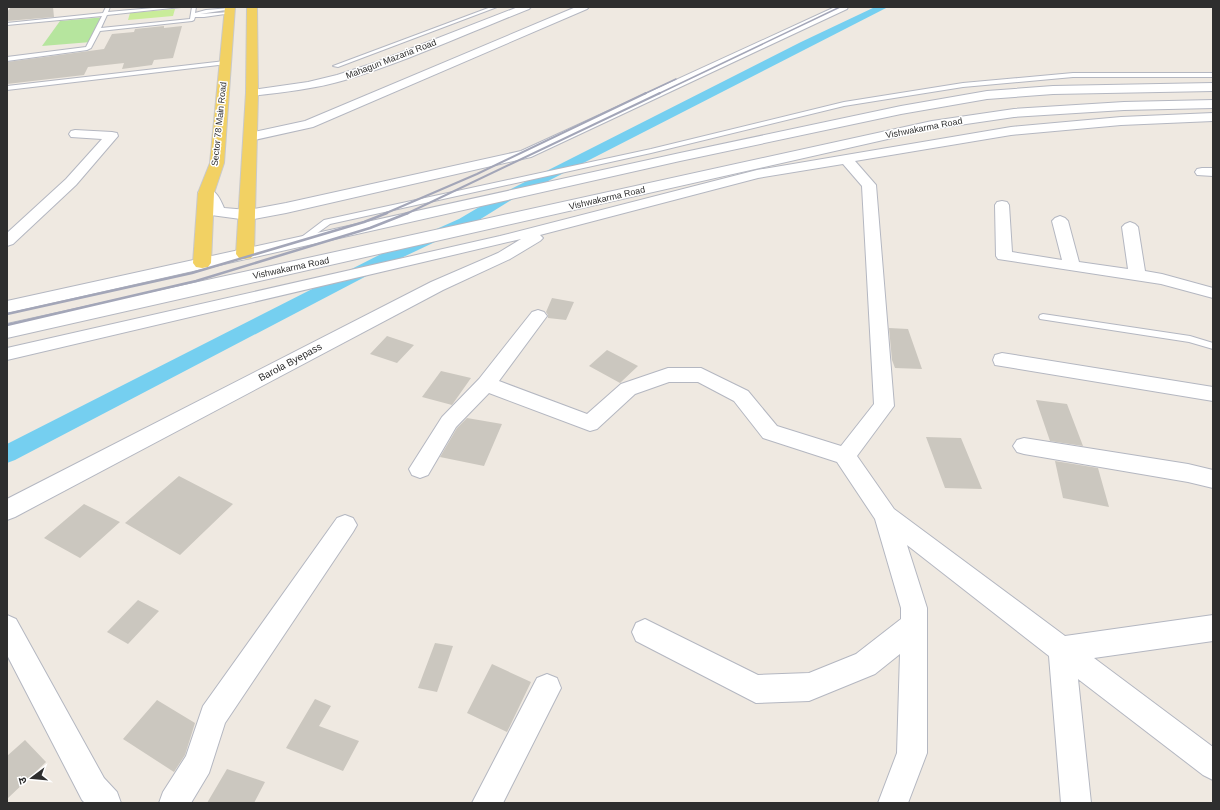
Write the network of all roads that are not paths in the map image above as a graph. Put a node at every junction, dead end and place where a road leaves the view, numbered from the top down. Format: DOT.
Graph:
graph roads {
  1 [pos="108,7"];
  2 [pos="179,7"];
  3 [pos="194,7"];
  4 [pos="252,7"];
  5 [pos="495,7"];
  6 [pos="526,7"];
  7 [pos="584,7"];
  8 [pos="843,7"];
  9 [pos="230,10"];
  10 [pos="105,14"];
  11 [pos="193,15"];
  12 [pos="7,24"];
  13 [pos="98,30"];
  14 [pos="252,34"];
  15 [pos="420,35"];
  16 [pos="228,36"];
  17 [pos="403,41"];
  18 [pos="438,41"];
  19 [pos="422,48"];
  20 [pos="7,59"];
  21 [pos="225,63"];
  22 [pos="336,66"];
  23 [pos="1213,75"];
  24 [pos="1213,87"];
  25 [pos="7,88"];
  26 [pos="252,92"];
  27 [pos="1213,104"];
  28 [pos="1213,117"];
  29 [pos="809,130"];
  30 [pos="75,134"];
  31 [pos="250,137"];
  32 [pos="762,140"];
  33 [pos="833,147"];
  34 [pos="845,158"];
  35 [pos="777,160"];
  36 [pos="206,193"];
  37 [pos="1002,206"];
  38 [pos="248,215"];
  39 [pos="560,217"];
  40 [pos="1060,221"];
  41 [pos="332,228"];
  42 [pos="1130,228"];
  43 [pos="7,241"];
  44 [pos="246,254"];
  45 [pos="202,263"];
  46 [pos="1072,266"];
  47 [pos="1137,275"];
  48 [pos="1213,293"];
  49 [pos="7,307"];
  50 [pos="538,316"];
  51 [pos="1043,317"];
  52 [pos="7,331"];
  53 [pos="1213,346"];
  54 [pos="7,354"];
  55 [pos="1002,360"];
  56 [pos="486,384"];
  57 [pos="1213,394"];
  58 [pos="1024,446"];
  59 [pos="845,456"];
  60 [pos="420,469"];
  61 [pos="1213,478"];
  62 [pos="7,510"];
  63 [pos="886,516"];
  64 [pos="345,525"];
  65 [pos="914,625"];
  66 [pos="7,628"];
  67 [pos="1213,628"];
  68 [pos="645,632"];
  69 [pos="1062,650"];
  70 [pos="547,688"];
  71 [pos="1213,765"];
  72 [pos="106,803"];
  73 [pos="174,803"];
  74 [pos="487,803"];
  75 [pos="893,803"];
  76 [pos="1076,803"];
  1 -- 10 [label="lane"];
  2 -- 10 [label="lane"];
  3 -- 11 [label="lane"];
  4 -- 14 [label="main road"];
  5 -- 15 [label="lane"];
  6 -- 18 [label="street, Mahagun Mazaria Road"];
  7 -- 31 [label="street"];
  8 -- 38 [label="main road"];
  9 -- 11 [label="lane"];
  9 -- 16 [label="main road, Sector 78 Main Road"];
  10 -- 12 [label="lane"];
  10 -- 13 [label="lane"];
  11 -- 13 [label="lane"];
  13 -- 20 [label="lane"];
  14 -- 16 [label="main road"];
  14 -- 26 [label="main road"];
  15 -- 17 [label="lane"];
  15 -- 18 [label="lane"];
  16 -- 21 [label="main road, Sector 78 Main Road"];
  17 -- 19 [label="lane"];
  17 -- 22 [label="lane"];
  18 -- 19 [label="street, Mahagun Mazaria Road"];
  19 -- 26 [label="street, Mahagun Mazaria Road"];
  21 -- 25 [label="lane"];
  21 -- 36 [label="main road, Sector 78 Main Road"];
  23 -- 41 [label="lane"];
  24 -- 29 [label="main road"];
  26 -- 31 [label="main road"];
  27 -- 33 [label="main road, Vishwakarma Road"];
  28 -- 34 [label="street"];
  29 -- 32 [label="main road"];
  29 -- 33 [label="main road"];
  30 -- 43 [label="street"];
  31 -- 38 [label="main road"];
  32 -- 35 [label="main road"];
  32 -- 41 [label="main road"];
  33 -- 35 [label="main road, Vishwakarma Road"];
  34 -- 39 [label="street"];
  34 -- 59 [label="street"];
  35 -- 39 [label="main road, Vishwakarma Road"];
  36 -- 38 [label="main road"];
  36 -- 45 [label="main road, Sector 78 Main Road"];
  37 -- 46 [label="street"];
  38 -- 44 [label="main road"];
  39 -- 52 [label="main road, Vishwakarma Road"];
  39 -- 54 [label="street"];
  39 -- 62 [label="street, Barola Byepass"];
  40 -- 46 [label="street"];
  41 -- 44 [label="main road"];
  42 -- 47 [label="street"];
  44 -- 45 [label="main road"];
  45 -- 49 [label="main road"];
  46 -- 47 [label="street"];
  47 -- 48 [label="street"];
  50 -- 56 [label="street"];
  51 -- 53 [label="lane"];
  55 -- 57 [label="street"];
  56 -- 59 [label="street"];
  56 -- 60 [label="street"];
  58 -- 61 [label="street"];
  59 -- 63 [label="street"];
  63 -- 65 [label="street"];
  63 -- 69 [label="street"];
  64 -- 73 [label="street"];
  65 -- 68 [label="street"];
  65 -- 75 [label="street"];
  66 -- 72 [label="street"];
  67 -- 69 [label="street"];
  69 -- 71 [label="street"];
  69 -- 76 [label="street"];
  70 -- 74 [label="street"];
}
